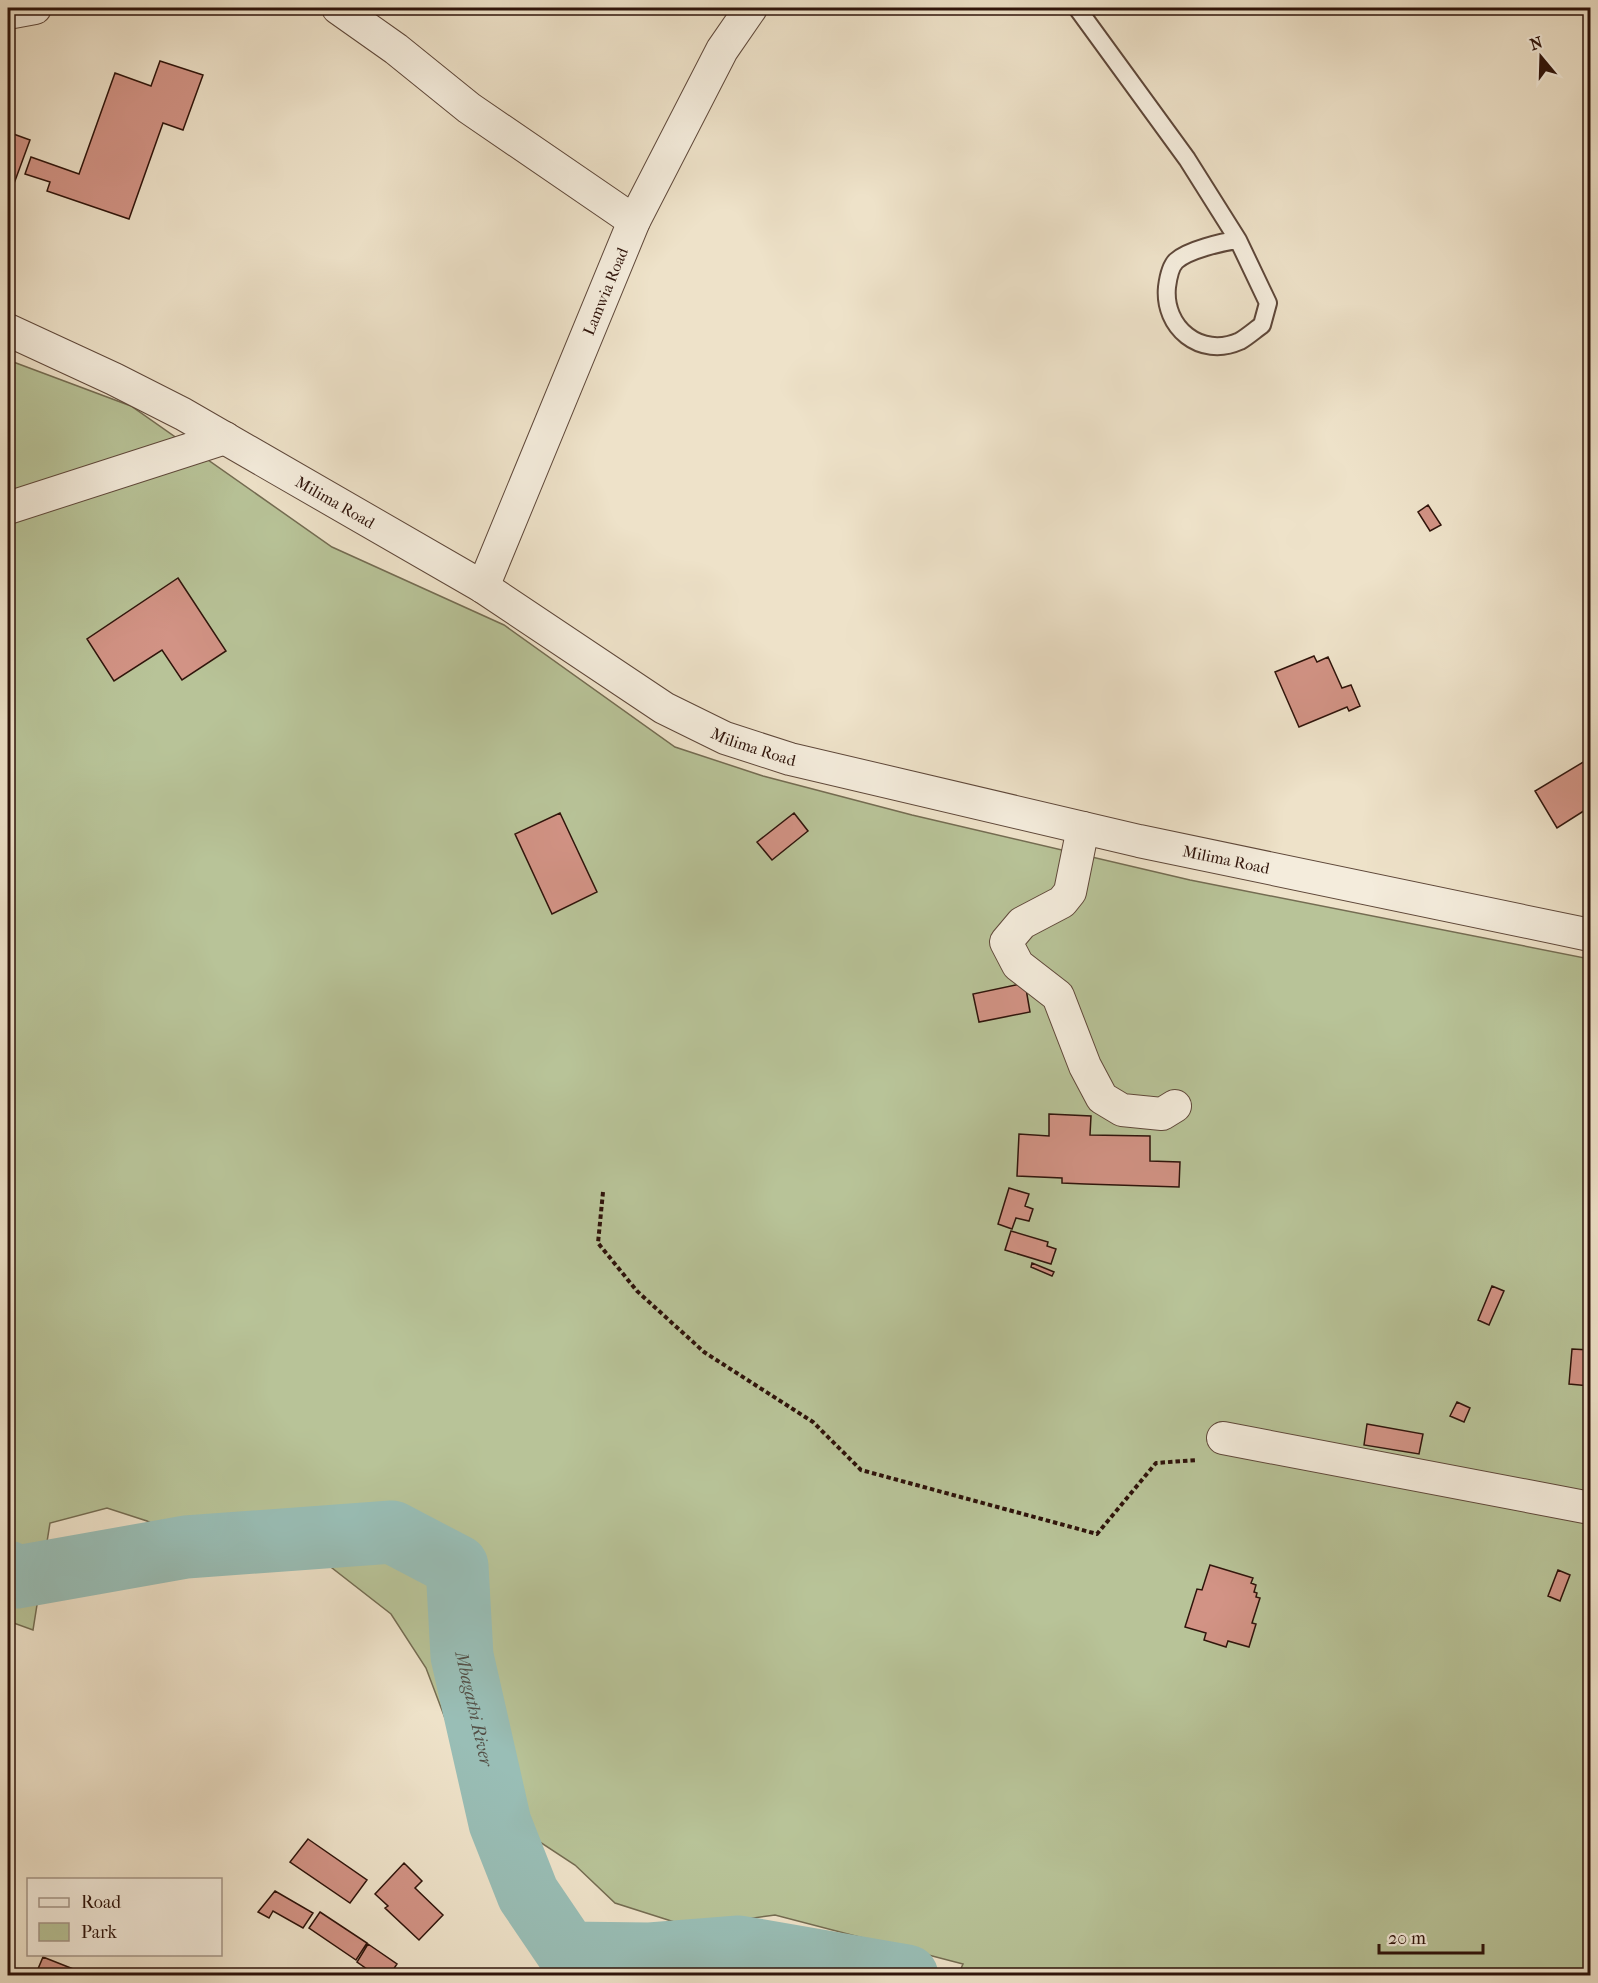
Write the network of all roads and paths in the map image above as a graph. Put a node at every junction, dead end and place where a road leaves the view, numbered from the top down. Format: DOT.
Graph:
graph roads {
  1 [pos="35,8"];
  2 [pos="338,8"];
  3 [pos="751,8"];
  4 [pos="1077,8"];
  5 [pos="8,13"];
  6 [pos="634,221"];
  7 [pos="1238,240"];
  8 [pos="8,330"];
  9 [pos="225,438"];
  10 [pos="8,508"];
  11 [pos="483,587"];
  12 [pos="1083,828"];
  13 [pos="1590,935"];
  14 [pos="1175,1106"];
  15 [pos="603,1192"];
  16 [pos="1223,1438"];
  17 [pos="1590,1508"];
  1 -- 5 [label="street"];
  2 -- 6 [label="street"];
  3 -- 6 [label="street, Lamwia Road"];
  4 -- 7 [label="lane"];
  6 -- 11 [label="street, Lamwia Road"];
  7 -- 7 [label="lane"];
  8 -- 9 [label="street, Milima Road"];
  9 -- 10 [label="street"];
  9 -- 11 [label="street, Milima Road"];
  11 -- 12 [label="street, Milima Road"];
  12 -- 13 [label="street, Milima Road"];
  12 -- 14 [label="street"];
  15 -- 16 [label="path"];
  16 -- 17 [label="street"];
}
